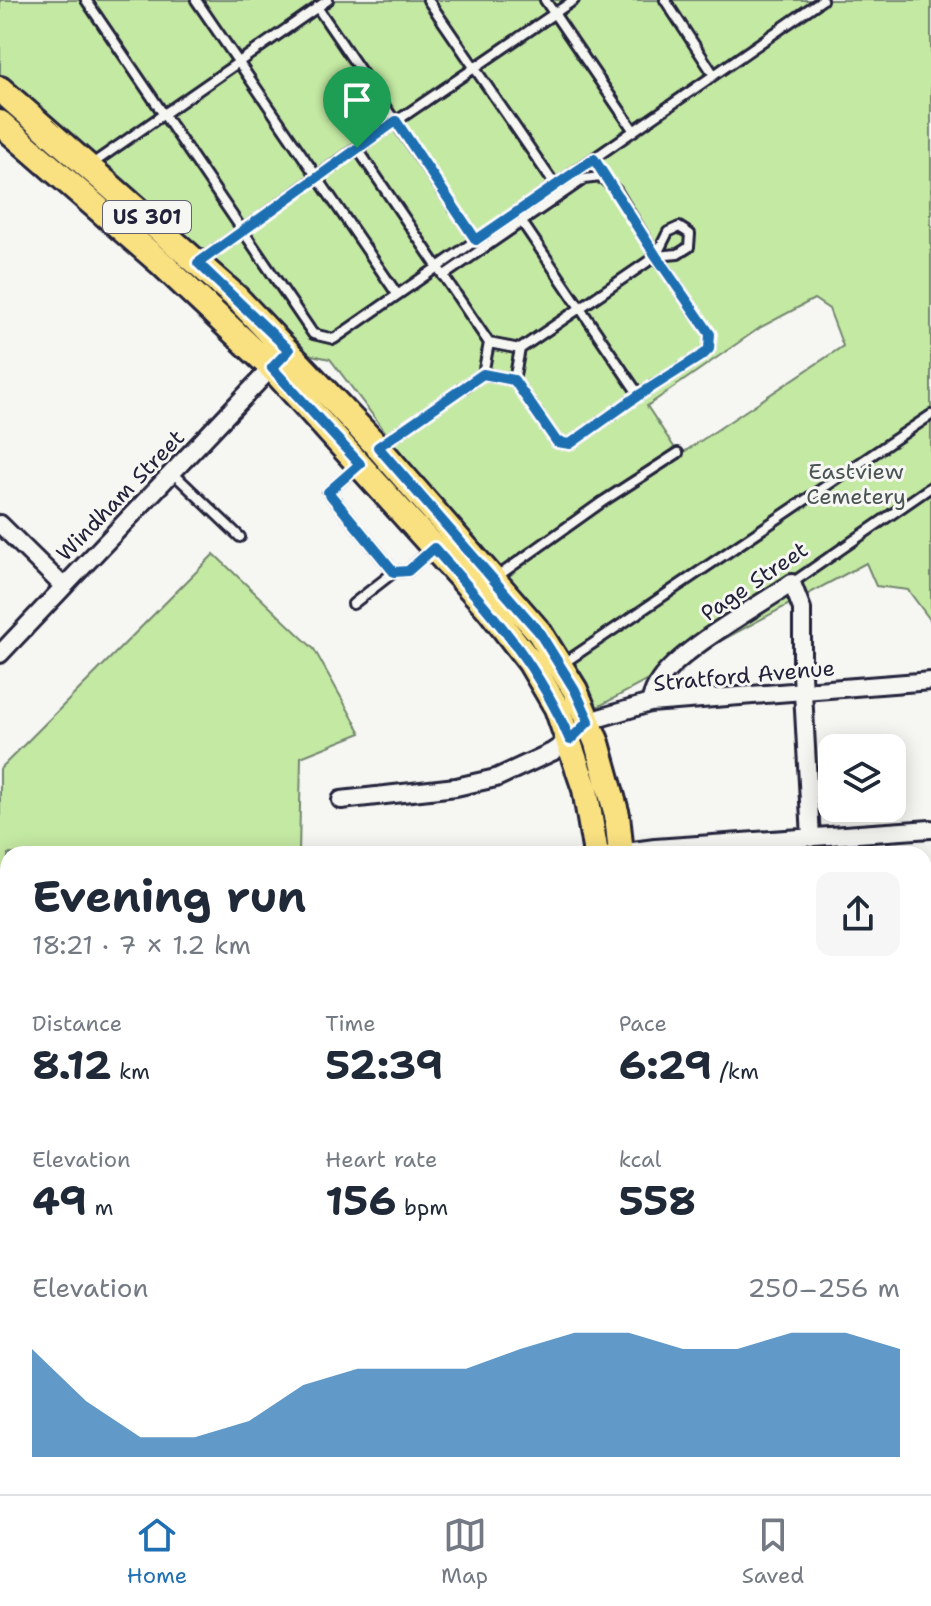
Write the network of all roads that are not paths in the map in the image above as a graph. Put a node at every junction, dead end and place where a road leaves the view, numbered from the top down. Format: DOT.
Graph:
graph roads {
  1 [pos="196,0"];
  2 [pos="328,0"];
  3 [pos="428,0"];
  4 [pos="545,0"];
  5 [pos="574,0"];
  6 [pos="665,0"];
  7 [pos="804,0"];
  8 [pos="822,0"];
  9 [pos="89,1"];
  10 [pos="317,7"];
  11 [pos="810,8"];
  12 [pos="554,14"];
  13 [pos="238,62"];
  14 [pos="474,68"];
  15 [pos="714,75"];
  16 [pos="0,89"];
  17 [pos="163,114"];
  18 [pos="396,121"];
  19 [pos="0,123"];
  20 [pos="634,131"];
  21 [pos="357,148"];
  22 [pos="594,159"];
  23 [pos="89,166"];
  24 [pos="317,178"];
  25 [pos="68,180"];
  26 [pos="607,180"];
  27 [pos="555,185"];
  28 [pos="522,222"];
  29 [pos="241,230"];
  30 [pos="476,240"];
  31 [pos="656,256"];
  32 [pos="436,267"];
  33 [pos="206,270"];
  34 [pos="443,276"];
  35 [pos="195,293"];
  36 [pos="397,294"];
  37 [pos="581,308"];
  38 [pos="489,343"];
  39 [pos="520,349"];
  40 [pos="280,359"];
  41 [pos="483,374"];
  42 [pos="514,380"];
  43 [pos="639,395"];
  44 [pos="931,415"];
  45 [pos="378,447"];
  46 [pos="678,453"];
  47 [pos="360,464"];
  48 [pos="172,472"];
  49 [pos="931,487"];
  50 [pos="0,524"];
  51 [pos="240,537"];
  52 [pos="434,548"];
  53 [pos="394,572"];
  54 [pos="494,579"];
  55 [pos="792,583"];
  56 [pos="63,586"];
  57 [pos="353,604"];
  58 [pos="0,654"];
  59 [pos="561,665"];
  60 [pos="931,681"];
  61 [pos="803,692"];
  62 [pos="650,703"];
  63 [pos="589,721"];
  64 [pos="570,740"];
  65 [pos="341,800"];
  66 [pos="931,829"];
  67 [pos="811,838"];
  68 [pos="609,846"];
  69 [pos="613,846"];
  70 [pos="712,846"];
  1 -- 13 [label="lane"];
  2 -- 10 [label="lane"];
  3 -- 14 [label="lane"];
  4 -- 12 [label="lane"];
  5 -- 12 [label="lane"];
  6 -- 15 [label="lane"];
  7 -- 11 [label="lane"];
  8 -- 11 [label="lane"];
  9 -- 17 [label="lane"];
  10 -- 13 [label="lane"];
  10 -- 18 [label="lane"];
  11 -- 15 [label="lane"];
  12 -- 14 [label="lane"];
  12 -- 20 [label="lane"];
  13 -- 17 [label="lane"];
  13 -- 24 [label="lane"];
  14 -- 18 [label="lane"];
  14 -- 27 [label="lane"];
  15 -- 20 [label="lane"];
  16 -- 23 [label="main road, US 301"];
  17 -- 23 [label="lane"];
  17 -- 29 [label="lane"];
  18 -- 21 [label="lane"];
  18 -- 30 [label="lane"];
  19 -- 25 [label="main road, US 301"];
  20 -- 22 [label="lane"];
  21 -- 24 [label="lane"];
  21 -- 32 [label="lane"];
  22 -- 26 [label="lane"];
  22 -- 27 [label="lane"];
  23 -- 25 [label="lane"];
  23 -- 33 [label="main road, US 301"];
  24 -- 29 [label="lane"];
  24 -- 36 [label="lane"];
  25 -- 35 [label="main road, US 301"];
  26 -- 28 [label="lane"];
  26 -- 31 [label="lane"];
  27 -- 30 [label="lane"];
  28 -- 34 [label="lane"];
  28 -- 37 [label="lane"];
  29 -- 33 [label="lane"];
  29 -- 36 [label="lane"];
  30 -- 32 [label="lane"];
  31 -- 31 [label="lane"];
  31 -- 37 [label="lane"];
  31 -- 43 [label="lane"];
  32 -- 34 [label="lane"];
  32 -- 36 [label="lane"];
  33 -- 35 [label="main road"];
  33 -- 40 [label="main road, US 301"];
  34 -- 38 [label="lane"];
  35 -- 40 [label="main road, US 301"];
  37 -- 39 [label="lane"];
  37 -- 43 [label="lane"];
  38 -- 39 [label="lane"];
  38 -- 41 [label="lane"];
  39 -- 42 [label="lane"];
  40 -- 45 [label="main road, US 301"];
  40 -- 47 [label="main road, US 301"];
  40 -- 48 [label="street, Windham Street"];
  41 -- 42 [label="lane"];
  41 -- 45 [label="lane"];
  42 -- 43 [label="lane"];
  44 -- 59 [label="lane"];
  45 -- 54 [label="main road, US 301"];
  46 -- 54 [label="lane"];
  47 -- 52 [label="main road, US 301"];
  47 -- 53 [label="lane"];
  48 -- 51 [label="lane"];
  48 -- 56 [label="street, Windham Street"];
  49 -- 55 [label="lane, Page Street"];
  50 -- 56 [label="street"];
  52 -- 53 [label="lane"];
  52 -- 64 [label="main road, US 301"];
  53 -- 57 [label="lane"];
  54 -- 59 [label="main road, US 301"];
  55 -- 61 [label="street"];
  55 -- 62 [label="street, Page Street"];
  56 -- 58 [label="street, Windham Street"];
  59 -- 63 [label="main road, US 301"];
  60 -- 61 [label="street, Stratford Avenue"];
  61 -- 62 [label="street, Stratford Avenue"];
  61 -- 67 [label="street"];
  62 -- 63 [label="street, Stratford Avenue"];
  63 -- 64 [label="street, Stratford Avenue"];
  63 -- 69 [label="main road, US 301"];
  64 -- 65 [label="street, Stratford Avenue"];
  64 -- 68 [label="main road, US 301"];
  66 -- 67 [label="street"];
  67 -- 70 [label="street"];
}
